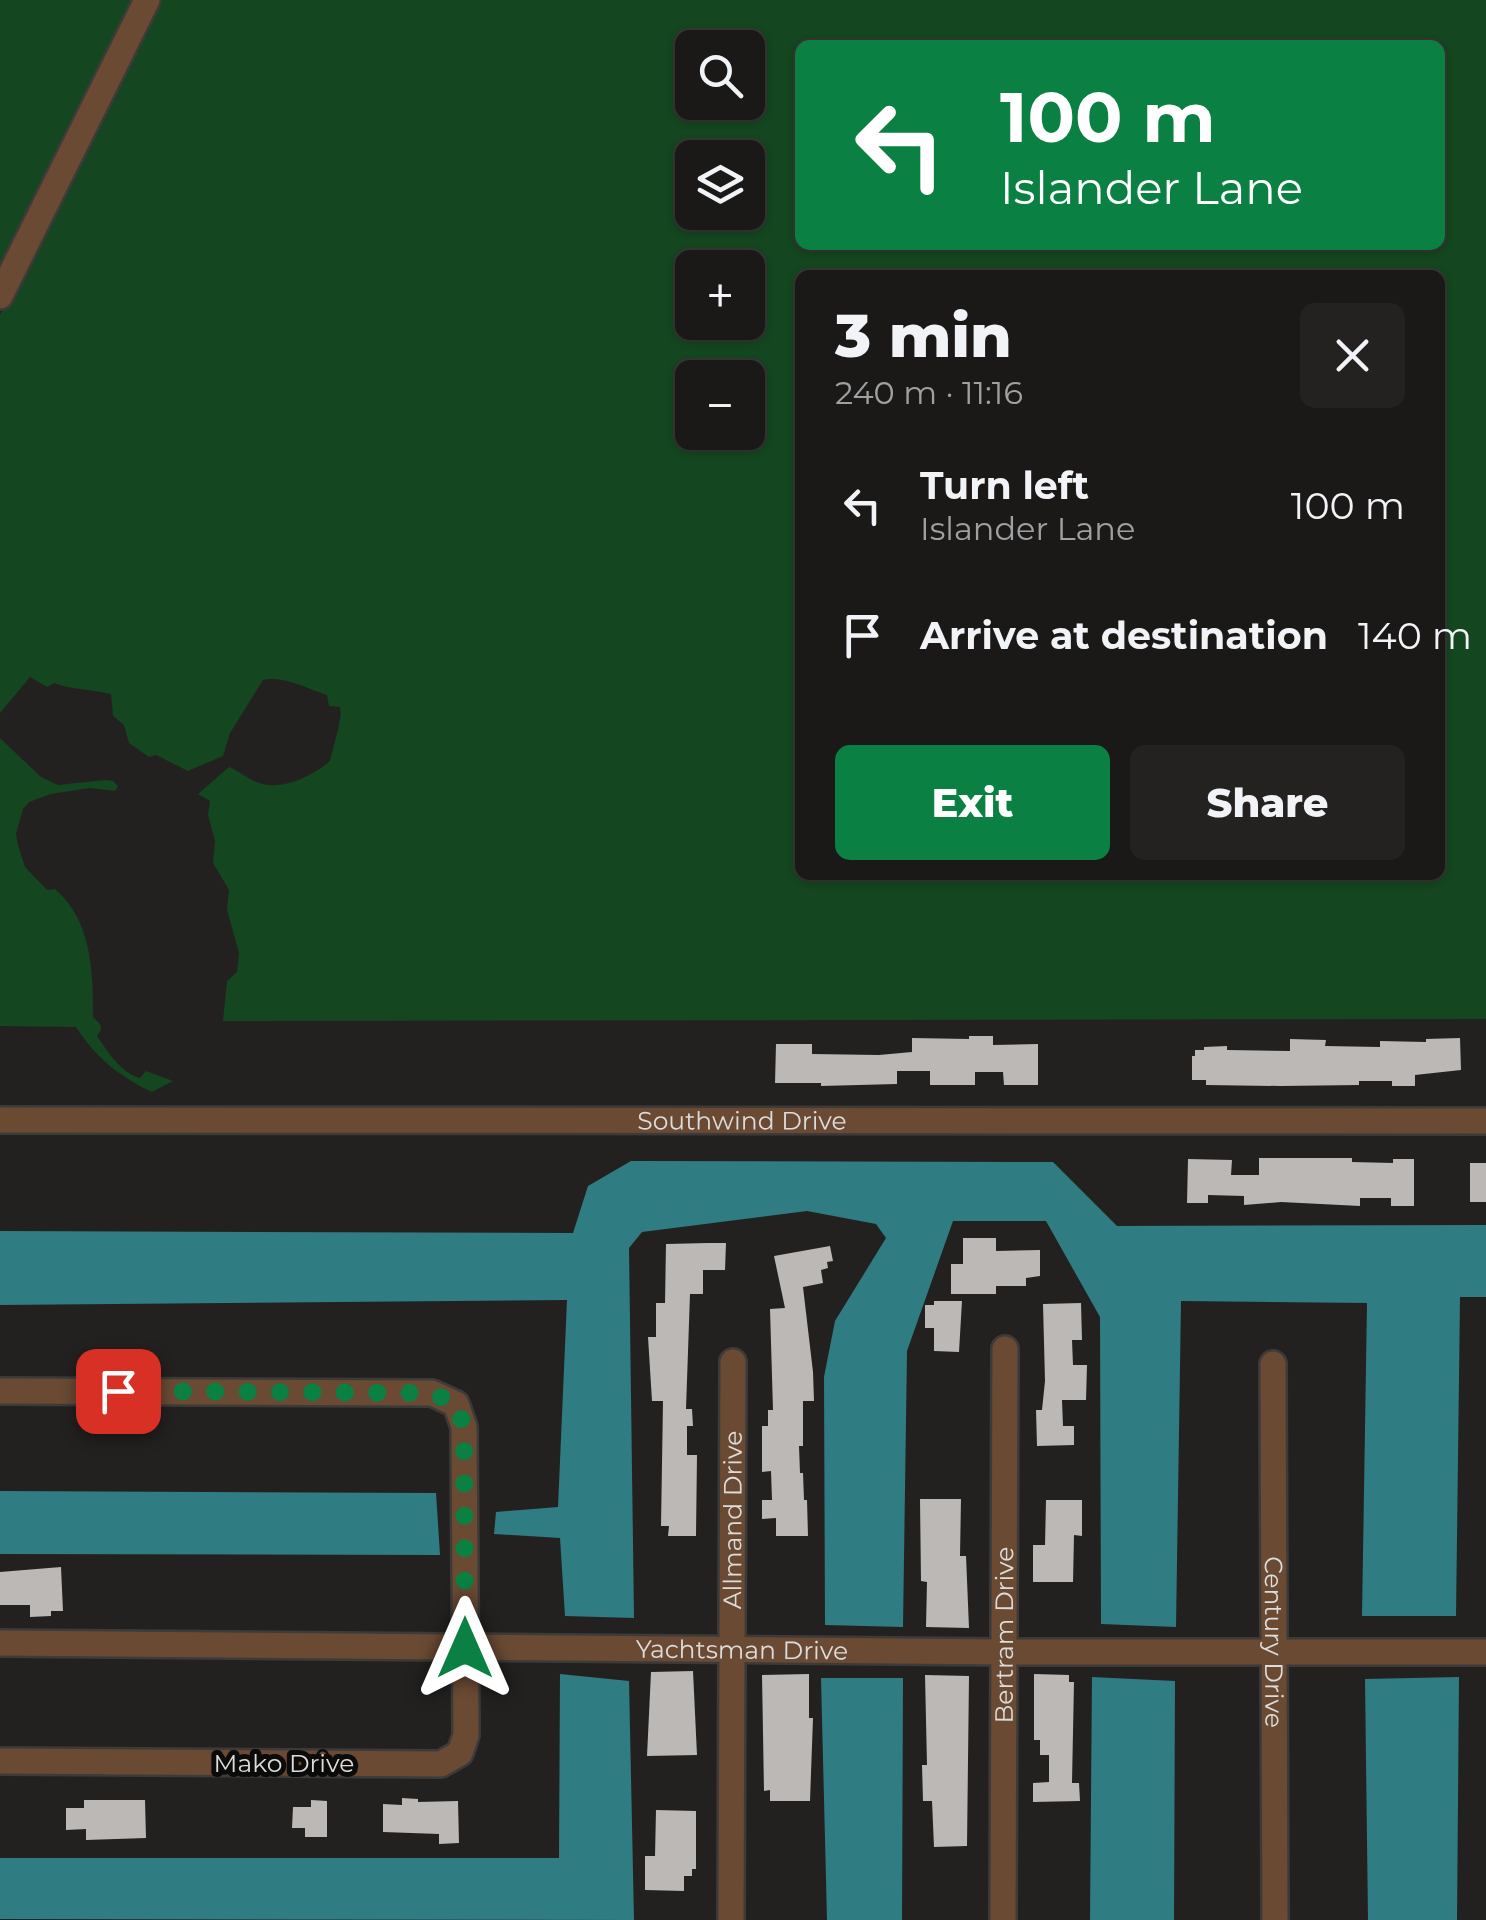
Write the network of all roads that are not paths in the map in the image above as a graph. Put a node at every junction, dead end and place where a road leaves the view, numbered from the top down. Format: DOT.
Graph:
graph roads {
  1 [pos="147,0"];
  2 [pos="0,296"];
  3 [pos="0,1120"];
  4 [pos="1486,1121"];
  5 [pos="1005,1349"];
  6 [pos="733,1362"];
  7 [pos="1273,1364"];
  8 [pos="0,1391"];
  9 [pos="0,1643"];
  10 [pos="465,1648"];
  11 [pos="731,1649"];
  12 [pos="1002,1652"];
  13 [pos="1276,1652"];
  14 [pos="1486,1652"];
  15 [pos="0,1761"];
  16 [pos="731,1920"];
  17 [pos="1003,1920"];
  18 [pos="1275,1920"];
  1 -- 2 [label="street"];
  3 -- 4 [label="street, Southwind Drive"];
  5 -- 12 [label="street, Bertram Drive"];
  6 -- 11 [label="street, Allmand Drive"];
  7 -- 13 [label="street, Century Drive"];
  8 -- 10 [label="street, Mako Drive"];
  9 -- 10 [label="street, Yachtsman Drive"];
  10 -- 11 [label="street, Yachtsman Drive"];
  10 -- 15 [label="street, Mako Drive"];
  11 -- 12 [label="street, Yachtsman Drive"];
  11 -- 16 [label="street, Allmand Drive"];
  12 -- 13 [label="street, Yachtsman Drive"];
  12 -- 17 [label="street, Bertram Drive"];
  13 -- 14 [label="street, Yachtsman Drive"];
  13 -- 18 [label="street, Century Drive"];
}
